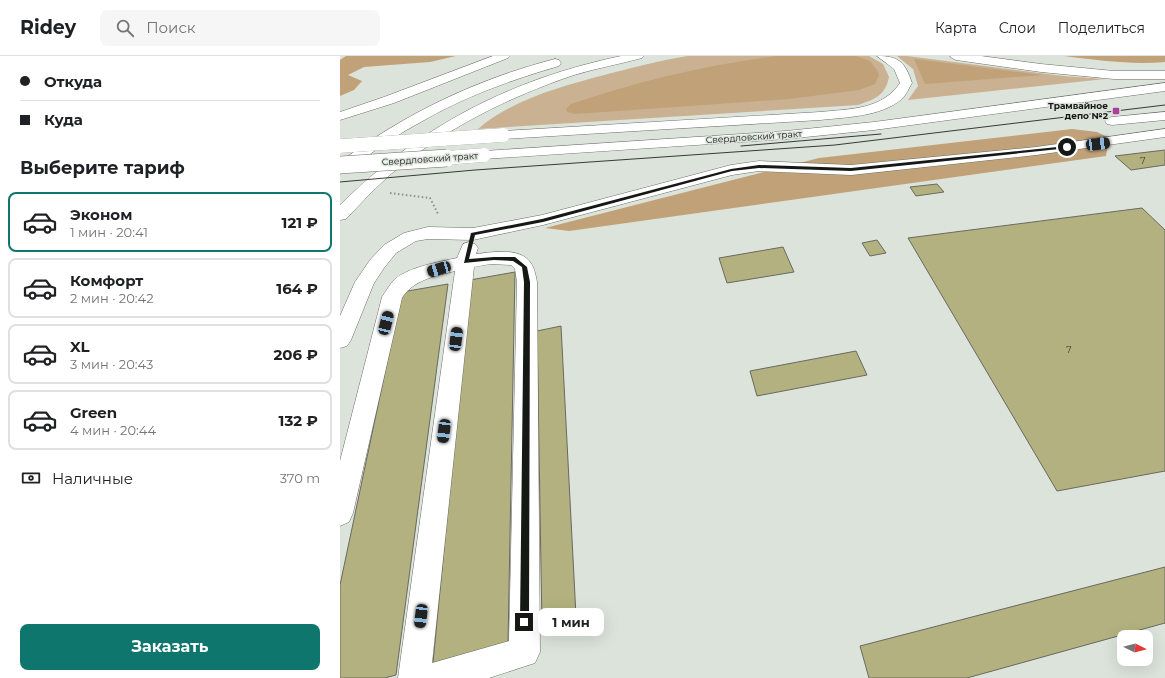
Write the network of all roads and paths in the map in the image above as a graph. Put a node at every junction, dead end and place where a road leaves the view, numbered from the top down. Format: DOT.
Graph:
graph roads {
  1 [pos="504,56"];
  2 [pos="638,56"];
  3 [pos="883,56"];
  4 [pos="956,56"];
  5 [pos="1023,56"];
  6 [pos="566,60"];
  7 [pos="1114,74"];
  8 [pos="1165,75"];
  9 [pos="1165,87"];
  10 [pos="340,116"];
  11 [pos="1165,116"];
  12 [pos="1112,121"];
  13 [pos="1165,133"];
  14 [pos="340,146"];
  15 [pos="340,165"];
  16 [pos="340,169"];
  17 [pos="387,193"];
  18 [pos="430,198"];
  19 [pos="340,215"];
  20 [pos="473,234"];
  21 [pos="466,262"];
  22 [pos="340,340"];
  23 [pos="340,513"];
  24 [pos="414,678"];
  25 [pos="434,678"];
  1 -- 10 [label="main road"];
  2 -- 19 [label="main road"];
  3 -- 14 [label="main road, Свердловский тракт, bridge"];
  4 -- 7 [label="main road"];
  5 -- 7 [label="main road"];
  6 -- 16 [label="main road"];
  7 -- 8 [label="main road"];
  9 -- 15 [label="main road, Свердловский тракт, bridge"];
  11 -- 12 [label="main road"];
  13 -- 20 [label="main road"];
  17 -- 18 [label="path"];
  20 -- 21 [label="main road"];
  20 -- 22 [label="main road"];
  21 -- 23 [label="main road"];
  21 -- 24 [label="main road"];
  21 -- 25 [label="main road"];
}
